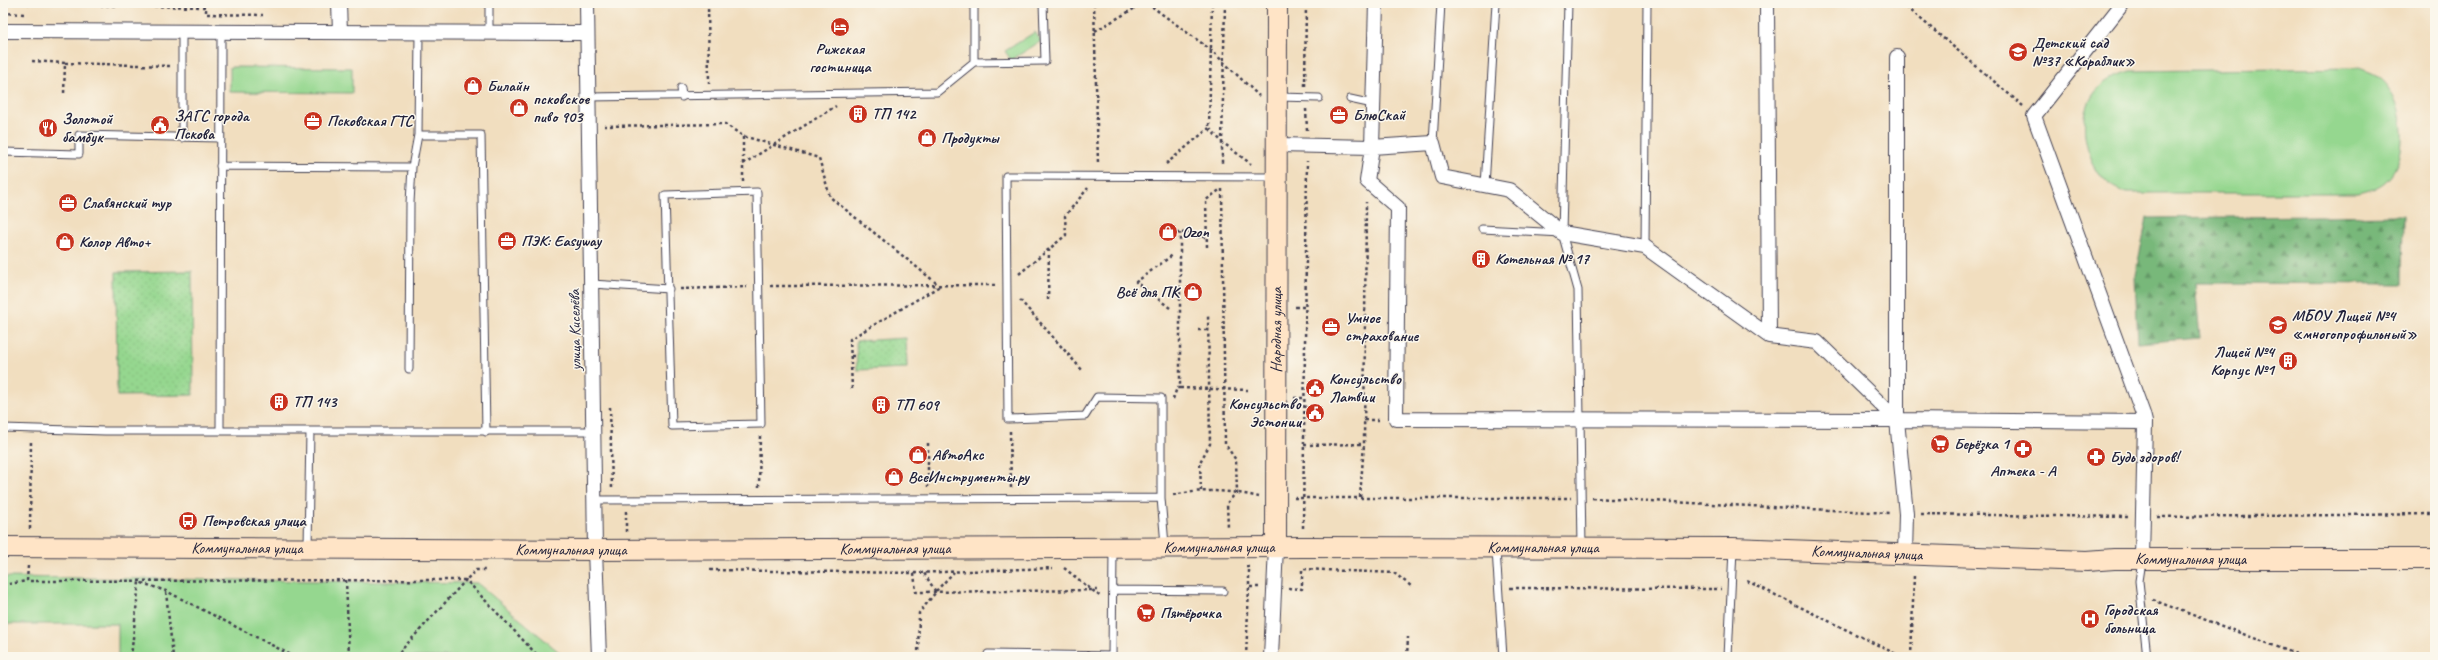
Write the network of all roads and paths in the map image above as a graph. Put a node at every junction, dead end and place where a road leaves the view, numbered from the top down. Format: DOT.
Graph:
graph roads {
  1 [pos="339,3"];
  2 [pos="489,3"];
  3 [pos="587,3"];
  4 [pos="708,3"];
  5 [pos="974,3"];
  6 [pos="1043,3"];
  7 [pos="1094,3"];
  8 [pos="1144,3"];
  9 [pos="1147,3"];
  10 [pos="1212,3"];
  11 [pos="1225,3"];
  12 [pos="1277,3"];
  13 [pos="1306,3"];
  14 [pos="1376,3"];
  15 [pos="1441,3"];
  16 [pos="1496,3"];
  17 [pos="1568,3"];
  18 [pos="1647,3"];
  19 [pos="1767,3"];
  20 [pos="1902,3"];
  21 [pos="2123,3"];
  22 [pos="28,4"];
  23 [pos="88,4"];
  24 [pos="113,4"];
  25 [pos="3,14"];
  26 [pos="28,14"];
  27 [pos="269,15"];
  28 [pos="3,31"];
  29 [pos="1095,31"];
  30 [pos="182,32"];
  31 [pos="340,32"];
  32 [pos="221,33"];
  33 [pos="418,33"];
  34 [pos="488,33"];
  35 [pos="587,33"];
  36 [pos="1211,50"];
  37 [pos="1897,57"];
  38 [pos="32,61"];
  39 [pos="974,62"];
  40 [pos="1224,62"];
  41 [pos="65,63"];
  42 [pos="182,66"];
  43 [pos="682,88"];
  44 [pos="64,94"];
  45 [pos="855,94"];
  46 [pos="710,96"];
  47 [pos="588,97"];
  48 [pos="682,97"];
  49 [pos="1305,98"];
  50 [pos="1319,98"];
  51 [pos="1270,99"];
  52 [pos="1350,99"];
  53 [pos="1373,104"];
  54 [pos="2034,116"];
  55 [pos="603,126"];
  56 [pos="1209,128"];
  57 [pos="418,135"];
  58 [pos="743,136"];
  59 [pos="182,138"];
  60 [pos="220,138"];
  61 [pos="1222,142"];
  62 [pos="1433,143"];
  63 [pos="776,144"];
  64 [pos="1278,145"];
  65 [pos="1307,145"];
  66 [pos="1372,147"];
  67 [pos="3,152"];
  68 [pos="743,164"];
  69 [pos="220,166"];
  70 [pos="412,167"];
  71 [pos="1098,176"];
  72 [pos="1151,176"];
  73 [pos="1222,176"];
  74 [pos="1272,177"];
  75 [pos="1366,181"];
  76 [pos="1485,186"];
  77 [pos="1222,188"];
  78 [pos="743,192"];
  79 [pos="1482,229"];
  80 [pos="1207,232"];
  81 [pos="1176,233"];
  82 [pos="1180,233"];
  83 [pos="1562,233"];
  84 [pos="1197,237"];
  85 [pos="1207,237"];
  86 [pos="1207,247"];
  87 [pos="1645,247"];
  88 [pos="1049,250"];
  89 [pos="1174,254"];
  90 [pos="592,284"];
  91 [pos="1006,284"];
  92 [pos="759,286"];
  93 [pos="940,286"];
  94 [pos="668,289"];
  95 [pos="1048,300"];
  96 [pos="1170,308"];
  97 [pos="1208,314"];
  98 [pos="1198,330"];
  99 [pos="1208,330"];
  100 [pos="1769,336"];
  101 [pos="851,356"];
  102 [pos="856,356"];
  103 [pos="409,369"];
  104 [pos="1083,371"];
  105 [pos="852,389"];
  106 [pos="1208,389"];
  107 [pos="1225,389"];
  108 [pos="1248,390"];
  109 [pos="1010,419"];
  110 [pos="1580,420"];
  111 [pos="1897,420"];
  112 [pos="2145,422"];
  113 [pos="760,424"];
  114 [pos="3,428"];
  115 [pos="220,430"];
  116 [pos="310,431"];
  117 [pos="593,431"];
  118 [pos="486,432"];
  119 [pos="928,443"];
  120 [pos="1364,444"];
  121 [pos="1304,445"];
  122 [pos="1201,491"];
  123 [pos="1237,492"];
  124 [pos="1360,497"];
  125 [pos="1161,498"];
  126 [pos="1275,498"];
  127 [pos="1302,498"];
  128 [pos="1581,498"];
  129 [pos="928,499"];
  130 [pos="1011,499"];
  131 [pos="595,500"];
  132 [pos="759,500"];
  133 [pos="1906,514"];
  134 [pos="2435,514"];
  135 [pos="2144,518"];
  136 [pos="3,547"];
  137 [pos="1276,547"];
  138 [pos="1303,547"];
  139 [pos="308,548"];
  140 [pos="1113,548"];
  141 [pos="1165,548"];
  142 [pos="1496,548"];
  143 [pos="1582,548"];
  144 [pos="1733,548"];
  145 [pos="595,550"];
  146 [pos="1905,554"];
  147 [pos="2142,559"];
  148 [pos="2435,559"];
  149 [pos="1064,568"];
  150 [pos="1071,568"];
  151 [pos="1302,569"];
  152 [pos="707,570"];
  153 [pos="954,572"];
  154 [pos="914,573"];
  155 [pos="924,573"];
  156 [pos="1914,575"];
  157 [pos="346,580"];
  158 [pos="27,581"];
  159 [pos="1747,581"];
  160 [pos="3,585"];
  161 [pos="1249,587"];
  162 [pos="1498,588"];
  163 [pos="1731,589"];
  164 [pos="1093,590"];
  165 [pos="1113,590"];
  166 [pos="1223,591"];
  167 [pos="166,592"];
  168 [pos="936,592"];
  169 [pos="2141,595"];
  170 [pos="1112,606"];
  171 [pos="1408,637"];
  172 [pos="1112,656"];
  173 [pos="131,657"];
  174 [pos="173,657"];
  175 [pos="295,657"];
  176 [pos="349,657"];
  177 [pos="395,657"];
  178 [pos="539,657"];
  179 [pos="599,657"];
  180 [pos="918,657"];
  181 [pos="988,657"];
  182 [pos="1246,657"];
  183 [pos="1271,657"];
  184 [pos="1407,657"];
  185 [pos="1503,657"];
  186 [pos="1728,657"];
  187 [pos="1902,657"];
  188 [pos="1911,657"];
  189 [pos="2147,657"];
  190 [pos="2304,657"];
  1 -- 31 [label="street"];
  2 -- 34 [label="lane"];
  3 -- 35 [label="street, улица Киселёва"];
  4 -- 46 [label="path"];
  5 -- 39 [label="lane"];
  6 -- 39 [label="lane"];
  7 -- 29 [label="path"];
  8 -- 29 [label="path"];
  9 -- 36 [label="path"];
  10 -- 36 [label="path"];
  11 -- 40 [label="path"];
  12 -- 51 [label="main road, Народная улица"];
  13 -- 49 [label="path"];
  14 -- 53 [label="street"];
  15 -- 62 [label="lane"];
  16 -- 76 [label="lane"];
  17 -- 83 [label="lane"];
  18 -- 87 [label="lane"];
  19 -- 100 [label="street"];
  20 -- 54 [label="path"];
  21 -- 54 [label="street"];
  22 -- 23 [label="path"];
  23 -- 24 [label="path"];
  24 -- 27 [label="path"];
  25 -- 26 [label="path"];
  28 -- 30 [label="street"];
  29 -- 71 [label="path"];
  30 -- 32 [label="street"];
  30 -- 42 [label="lane"];
  31 -- 32 [label="street"];
  31 -- 33 [label="street"];
  32 -- 60 [label="lane"];
  33 -- 34 [label="street"];
  33 -- 57 [label="lane"];
  34 -- 35 [label="street"];
  35 -- 47 [label="street, улица Киселёва"];
  36 -- 40 [label="path"];
  36 -- 56 [label="path"];
  37 -- 111 [label="street"];
  38 -- 41 [label="path"];
  39 -- 45 [label="lane"];
  40 -- 51 [label="path"];
  40 -- 61 [label="path"];
  41 -- 42 [label="path"];
  41 -- 44 [label="path"];
  42 -- 59 [label="lane"];
  43 -- 48 [label="lane"];
  45 -- 46 [label="lane"];
  45 -- 63 [label="path"];
  46 -- 48 [label="lane"];
  47 -- 48 [label="lane"];
  47 -- 90 [label="street, улица Киселёва"];
  49 -- 50 [label="lane"];
  49 -- 51 [label="lane"];
  49 -- 65 [label="path"];
  51 -- 64 [label="main road, Народная улица"];
  52 -- 53 [label="lane"];
  53 -- 66 [label="street"];
  54 -- 112 [label="street"];
  55 -- 58 [label="path"];
  56 -- 61 [label="path"];
  56 -- 72 [label="path"];
  57 -- 70 [label="lane"];
  57 -- 118 [label="lane"];
  58 -- 63 [label="path"];
  58 -- 68 [label="path"];
  59 -- 60 [label="lane"];
  59 -- 67 [label="lane"];
  60 -- 69 [label="lane"];
  61 -- 73 [label="path"];
  61 -- 74 [label="path"];
  62 -- 66 [label="street"];
  62 -- 76 [label="street"];
  63 -- 68 [label="path"];
  63 -- 93 [label="path"];
  64 -- 65 [label="street"];
  64 -- 74 [label="main road, Народная улица"];
  65 -- 66 [label="street"];
  65 -- 121 [label="path"];
  66 -- 75 [label="street"];
  68 -- 78 [label="path"];
  69 -- 70 [label="lane"];
  69 -- 115 [label="lane"];
  70 -- 103 [label="lane"];
  71 -- 72 [label="lane"];
  71 -- 88 [label="path"];
  71 -- 91 [label="lane"];
  72 -- 73 [label="lane"];
  73 -- 74 [label="lane"];
  73 -- 77 [label="path"];
  74 -- 126 [label="main road, Народная улица"];
  75 -- 110 [label="street"];
  75 -- 120 [label="path"];
  76 -- 83 [label="street"];
  77 -- 80 [label="path"];
  77 -- 107 [label="path"];
  78 -- 92 [label="lane"];
  78 -- 94 [label="lane"];
  79 -- 83 [label="lane"];
  80 -- 82 [label="path"];
  80 -- 85 [label="path"];
  81 -- 82 [label="path"];
  82 -- 106 [label="path"];
  83 -- 87 [label="street"];
  83 -- 110 [label="lane"];
  84 -- 85 [label="path"];
  85 -- 86 [label="path"];
  87 -- 100 [label="street"];
  88 -- 91 [label="path"];
  88 -- 95 [label="path"];
  89 -- 96 [label="path"];
  90 -- 94 [label="lane"];
  90 -- 117 [label="street, улица Киселёва"];
  91 -- 93 [label="path"];
  91 -- 104 [label="path"];
  91 -- 109 [label="lane"];
  92 -- 93 [label="path"];
  92 -- 94 [label="path"];
  92 -- 113 [label="lane"];
  93 -- 101 [label="path"];
  94 -- 113 [label="lane"];
  97 -- 99 [label="path"];
  98 -- 99 [label="path"];
  99 -- 106 [label="path"];
  100 -- 111 [label="street"];
  101 -- 102 [label="path"];
  101 -- 105 [label="path"];
  106 -- 107 [label="path"];
  106 -- 122 [label="path"];
  107 -- 108 [label="path"];
  107 -- 123 [label="path"];
  109 -- 125 [label="lane"];
  109 -- 130 [label="path"];
  110 -- 111 [label="street"];
  110 -- 128 [label="lane"];
  111 -- 112 [label="street"];
  111 -- 133 [label="street"];
  112 -- 135 [label="street"];
  113 -- 132 [label="path"];
  114 -- 115 [label="lane"];
  115 -- 116 [label="lane"];
  116 -- 118 [label="lane"];
  116 -- 139 [label="lane"];
  117 -- 118 [label="lane"];
  117 -- 131 [label="street, улица Киселёва"];
  119 -- 129 [label="path"];
  120 -- 121 [label="path"];
  120 -- 124 [label="path"];
  121 -- 127 [label="path"];
  122 -- 123 [label="path"];
  122 -- 125 [label="path"];
  123 -- 126 [label="path"];
  124 -- 127 [label="path"];
  124 -- 128 [label="path"];
  125 -- 130 [label="lane"];
  125 -- 141 [label="lane"];
  126 -- 127 [label="path"];
  126 -- 137 [label="main road, Народная улица"];
  127 -- 138 [label="path"];
  128 -- 133 [label="path"];
  128 -- 143 [label="lane"];
  129 -- 130 [label="lane"];
  129 -- 132 [label="lane"];
  131 -- 132 [label="lane"];
  131 -- 145 [label="street, улица Киселёва"];
  133 -- 135 [label="path"];
  133 -- 146 [label="street"];
  134 -- 135 [label="path"];
  135 -- 147 [label="street"];
  136 -- 139 [label="main road, Коммунальная улица"];
  137 -- 138 [label="main road, Коммунальная улица"];
  137 -- 141 [label="main road, Коммунальная улица"];
  137 -- 183 [label="street, Народная улица"];
  138 -- 142 [label="main road, Коммунальная улица"];
  138 -- 151 [label="path"];
  139 -- 145 [label="main road, Коммунальная улица"];
  140 -- 141 [label="main road, Коммунальная улица"];
  140 -- 145 [label="main road, Коммунальная улица"];
  140 -- 165 [label="lane"];
  142 -- 143 [label="main road, Коммунальная улица"];
  142 -- 162 [label="lane"];
  143 -- 144 [label="main road, Коммунальная улица"];
  144 -- 146 [label="main road, Коммунальная улица"];
  144 -- 163 [label="lane"];
  145 -- 179 [label="street, улица Киселёва"];
  146 -- 147 [label="main road, Коммунальная улица"];
  147 -- 148 [label="main road, Коммунальная улица"];
  147 -- 169 [label="lane"];
  149 -- 150 [label="path"];
  149 -- 153 [label="path"];
  149 -- 164 [label="path"];
  152 -- 154 [label="path"];
  153 -- 155 [label="path"];
  153 -- 168 [label="path"];
  154 -- 155 [label="path"];
  154 -- 168 [label="path"];
  155 -- 168 [label="path"];
  156 -- 188 [label="path"];
  157 -- 176 [label="path"];
  158 -- 160 [label="path"];
  159 -- 187 [label="path"];
  161 -- 182 [label="path"];
  162 -- 163 [label="path"];
  162 -- 185 [label="lane"];
  163 -- 186 [label="lane"];
  164 -- 165 [label="path"];
  164 -- 168 [label="path"];
  164 -- 170 [label="path"];
  165 -- 166 [label="lane"];
  165 -- 170 [label="lane"];
  167 -- 173 [label="path"];
  167 -- 174 [label="path"];
  167 -- 175 [label="path"];
  168 -- 180 [label="path"];
  169 -- 189 [label="lane"];
  169 -- 190 [label="path"];
  170 -- 172 [label="lane"];
  171 -- 184 [label="path"];
  172 -- 181 [label="lane"];
  177 -- 178 [label="path"];
}
